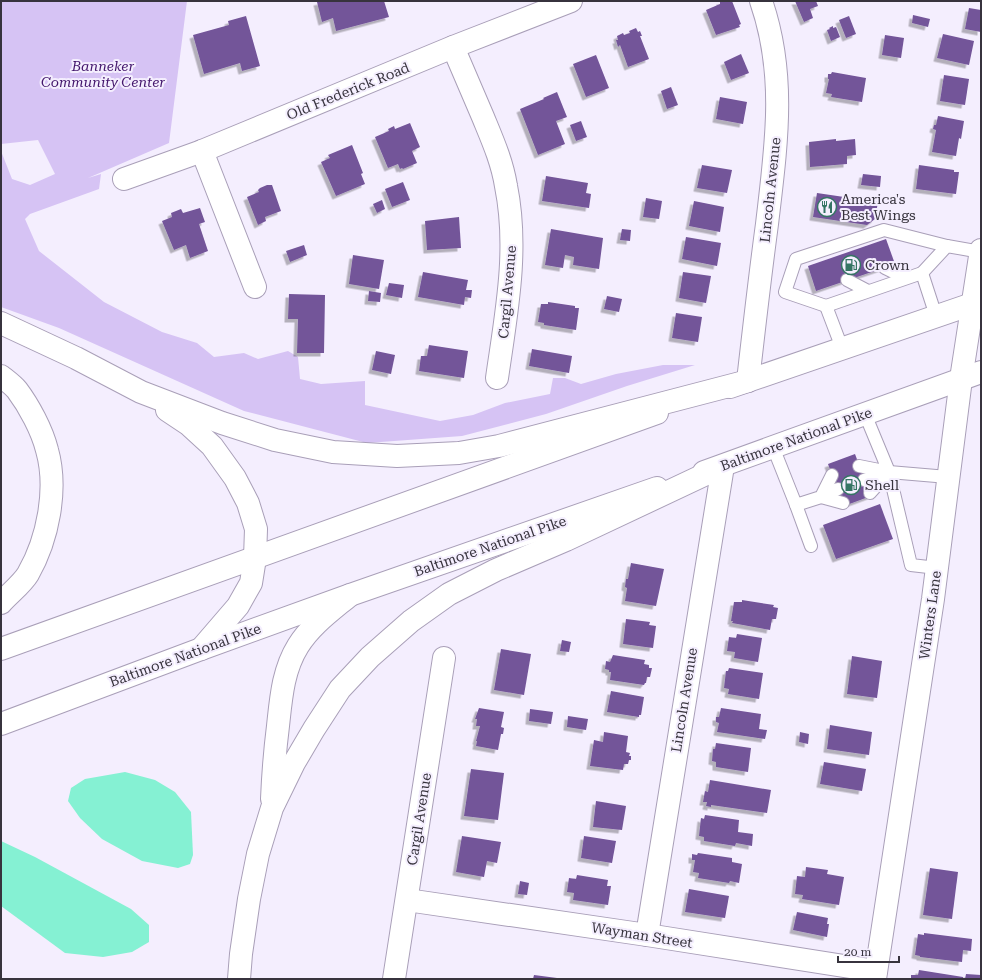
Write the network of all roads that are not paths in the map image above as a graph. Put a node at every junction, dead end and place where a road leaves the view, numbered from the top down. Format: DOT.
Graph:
graph roads {
  1 [pos="571,1"];
  2 [pos="761,1"];
  3 [pos="453,47"];
  4 [pos="202,151"];
  5 [pos="124,179"];
  6 [pos="837,246"];
  7 [pos="946,246"];
  8 [pos="851,251"];
  9 [pos="981,251"];
  10 [pos="801,258"];
  11 [pos="814,264"];
  12 [pos="884,268"];
  13 [pos="922,273"];
  14 [pos="905,278"];
  15 [pos="847,280"];
  16 [pos="254,287"];
  17 [pos="868,291"];
  18 [pos="826,306"];
  19 [pos="978,308"];
  20 [pos="936,316"];
  21 [pos="1,323"];
  22 [pos="842,348"];
  23 [pos="1,376"];
  24 [pos="971,376"];
  25 [pos="497,378"];
  26 [pos="748,380"];
  27 [pos="141,392"];
  28 [pos="865,414"];
  29 [pos="773,447"];
  30 [pos="723,466"];
  31 [pos="859,466"];
  32 [pos="889,472"];
  33 [pos="832,475"];
  34 [pos="948,477"];
  35 [pos="864,480"];
  36 [pos="838,489"];
  37 [pos="870,493"];
  38 [pos="821,497"];
  39 [pos="843,503"];
  40 [pos="796,505"];
  41 [pos="812,546"];
  42 [pos="254,558"];
  43 [pos="937,568"];
  44 [pos="350,595"];
  45 [pos="1,603"];
  46 [pos="1,649"];
  47 [pos="201,649"];
  48 [pos="444,658"];
  49 [pos="1,724"];
  50 [pos="272,808"];
  51 [pos="407,900"];
  52 [pos="647,935"];
  53 [pos="876,975"];
  54 [pos="238,979"];
  55 [pos="394,979"];
  1 -- 3 [label="main road, Old Frederick Road"];
  2 -- 26 [label="main road, Lincoln Avenue"];
  3 -- 4 [label="main road, Old Frederick Road"];
  3 -- 25 [label="main road, Cargil Avenue"];
  4 -- 5 [label="main road, Old Frederick Road"];
  4 -- 16 [label="main road"];
  6 -- 7 [label="lane"];
  6 -- 8 [label="lane"];
  6 -- 10 [label="lane"];
  7 -- 9 [label="lane"];
  7 -- 13 [label="lane"];
  9 -- 19 [label="main road, Winters Lane"];
  10 -- 11 [label="lane"];
  10 -- 18 [label="lane"];
  12 -- 14 [label="lane"];
  13 -- 14 [label="lane"];
  13 -- 20 [label="lane"];
  14 -- 17 [label="lane"];
  15 -- 17 [label="lane"];
  17 -- 18 [label="lane"];
  18 -- 22 [label="lane"];
  19 -- 20 [label="main road"];
  19 -- 24 [label="main road, Winters Lane"];
  20 -- 22 [label="main road"];
  21 -- 27 [label="main road"];
  22 -- 26 [label="main road"];
  23 -- 45 [label="main road"];
  24 -- 28 [label="main road, Baltimore National Pike"];
  24 -- 34 [label="main road, Winters Lane"];
  26 -- 27 [label="main road"];
  26 -- 42 [label="main road"];
  27 -- 42 [label="main road"];
  28 -- 29 [label="main road, Baltimore National Pike"];
  28 -- 32 [label="lane"];
  29 -- 30 [label="main road, Baltimore National Pike"];
  29 -- 40 [label="lane"];
  30 -- 44 [label="main road, Baltimore National Pike"];
  30 -- 50 [label="main road"];
  30 -- 52 [label="main road, Lincoln Avenue"];
  31 -- 32 [label="lane"];
  32 -- 34 [label="lane"];
  32 -- 35 [label="lane"];
  32 -- 37 [label="lane"];
  32 -- 43 [label="lane"];
  33 -- 38 [label="lane"];
  34 -- 43 [label="main road, Winters Lane"];
  36 -- 38 [label="lane"];
  38 -- 39 [label="lane"];
  38 -- 40 [label="lane"];
  40 -- 41 [label="lane"];
  42 -- 46 [label="main road"];
  42 -- 47 [label="main road"];
  43 -- 53 [label="main road, Winters Lane"];
  44 -- 47 [label="main road, Baltimore National Pike"];
  44 -- 50 [label="main road"];
  47 -- 49 [label="main road, Baltimore National Pike"];
  48 -- 51 [label="main road, Cargil Avenue"];
  50 -- 54 [label="main road"];
  51 -- 52 [label="main road, Wayman Street"];
  51 -- 55 [label="main road, Cargil Avenue"];
  52 -- 53 [label="main road, Wayman Street"];
}
